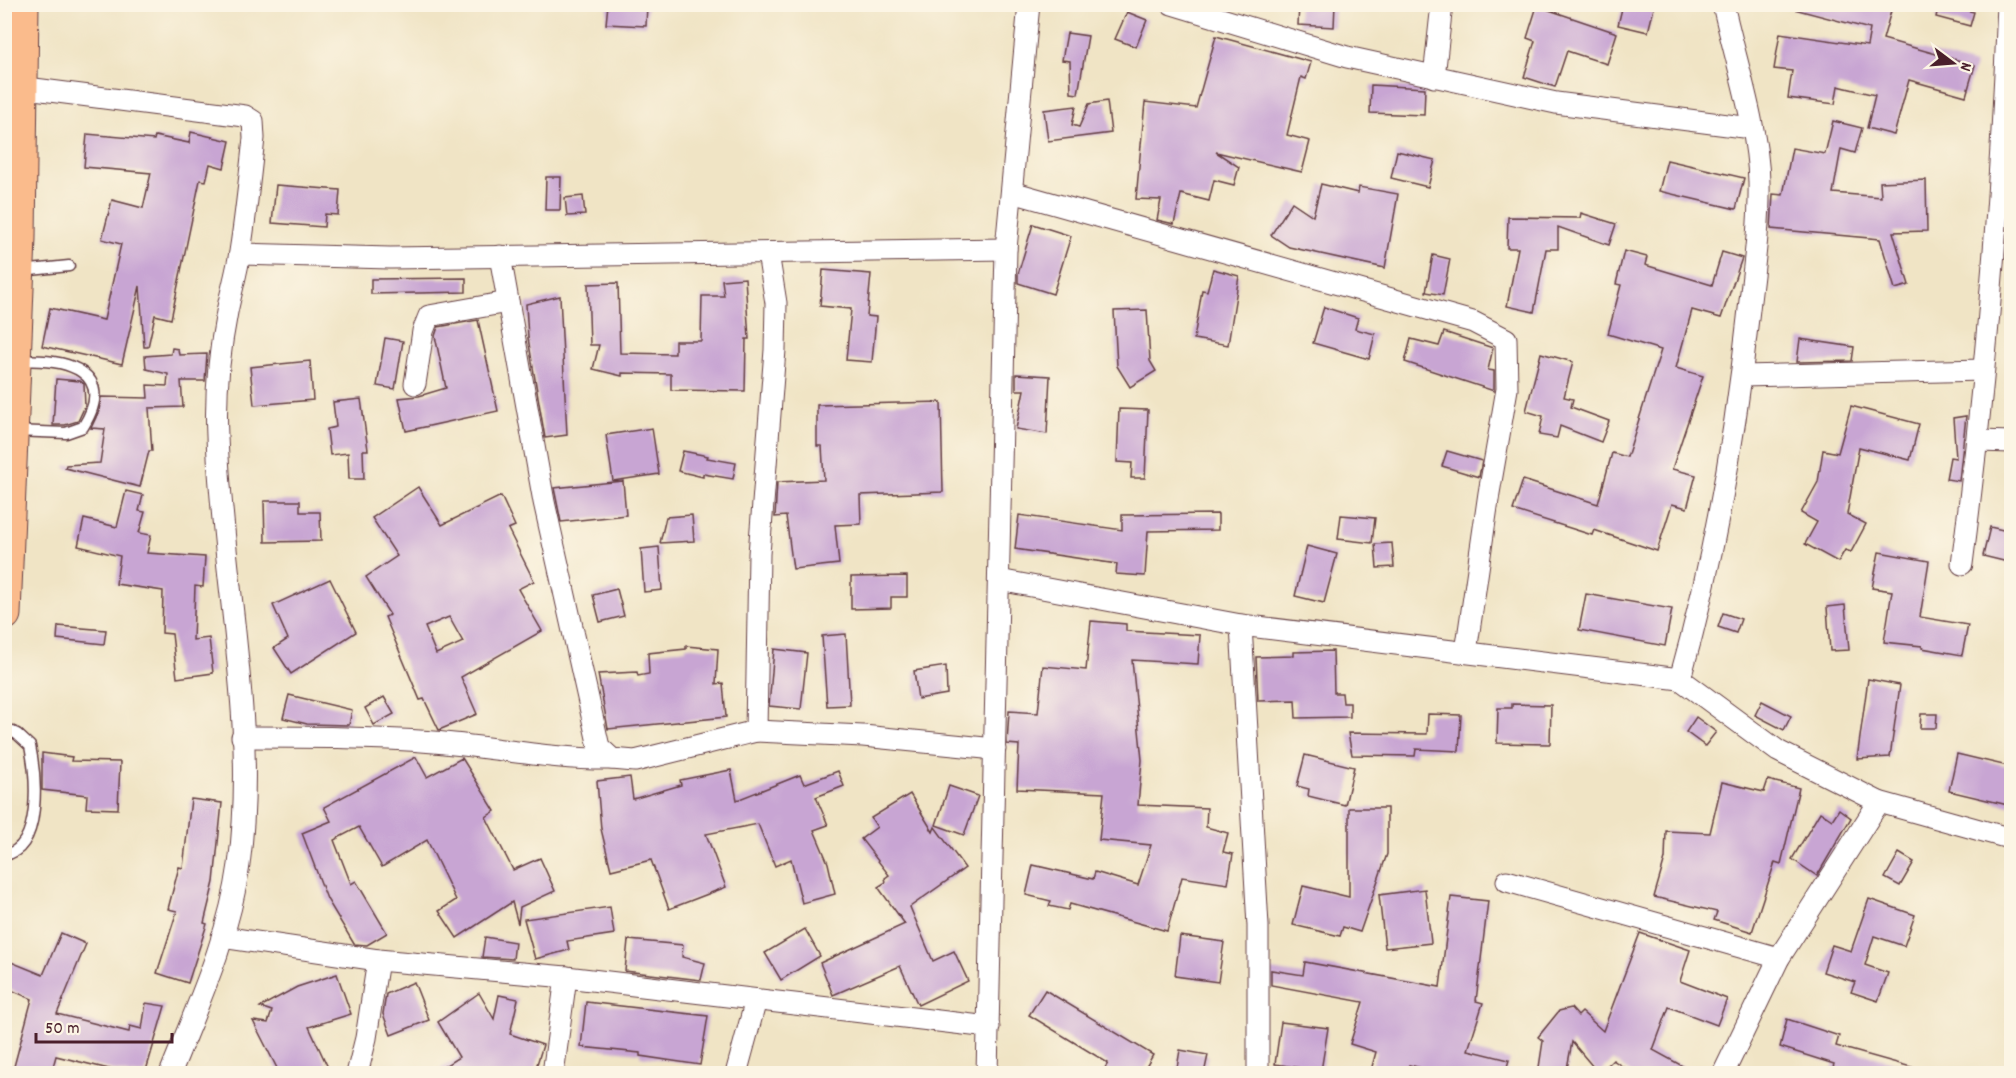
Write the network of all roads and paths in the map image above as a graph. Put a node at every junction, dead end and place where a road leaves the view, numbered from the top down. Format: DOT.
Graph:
graph roads {
  1 [pos="22,4"];
  2 [pos="1029,4"];
  3 [pos="1172,4"];
  4 [pos="1442,4"];
  5 [pos="1723,4"];
  6 [pos="2008,4"];
  7 [pos="1434,77"];
  8 [pos="12,86"];
  9 [pos="1751,128"];
  10 [pos="2006,139"];
  11 [pos="1012,192"];
  12 [pos="1006,249"];
  13 [pos="768,252"];
  14 [pos="240,254"];
  15 [pos="500,256"];
  16 [pos="69,266"];
  17 [pos="18,272"];
  18 [pos="508,302"];
  19 [pos="15,361"];
  20 [pos="1983,370"];
  21 [pos="1742,376"];
  22 [pos="415,384"];
  23 [pos="10,428"];
  24 [pos="1978,441"];
  25 [pos="2012,442"];
  26 [pos="1962,564"];
  27 [pos="999,580"];
  28 [pos="4,614"];
  29 [pos="1241,625"];
  30 [pos="1467,652"];
  31 [pos="1680,679"];
  32 [pos="4,728"];
  33 [pos="756,731"];
  34 [pos="242,737"];
  35 [pos="995,748"];
  36 [pos="612,759"];
  37 [pos="1879,802"];
  38 [pos="2012,839"];
  39 [pos="4,855"];
  40 [pos="1507,881"];
  41 [pos="222,937"];
  42 [pos="1779,958"];
  43 [pos="378,960"];
  44 [pos="566,977"];
  45 [pos="756,1000"];
  46 [pos="989,1028"];
  47 [pos="1727,1073"];
  48 [pos="170,1074"];
  49 [pos="357,1074"];
  50 [pos="553,1074"];
  51 [pos="736,1074"];
  52 [pos="987,1074"];
  53 [pos="1258,1074"];
  1 -- 8 [label="main road"];
  2 -- 11 [label="street"];
  3 -- 7 [label="street"];
  4 -- 7 [label="street"];
  5 -- 9 [label="street"];
  6 -- 10 [label="street"];
  7 -- 9 [label="street"];
  8 -- 14 [label="street"];
  8 -- 17 [label="main road"];
  9 -- 21 [label="street"];
  10 -- 20 [label="street"];
  11 -- 12 [label="street"];
  11 -- 30 [label="street"];
  12 -- 13 [label="street"];
  12 -- 27 [label="street"];
  13 -- 15 [label="street"];
  13 -- 33 [label="street"];
  14 -- 15 [label="street"];
  14 -- 34 [label="street"];
  15 -- 18 [label="street"];
  16 -- 17 [label="lane"];
  17 -- 19 [label="main road"];
  18 -- 22 [label="street"];
  18 -- 36 [label="street"];
  19 -- 23 [label="main road"];
  19 -- 23 [label="lane"];
  20 -- 21 [label="street"];
  20 -- 24 [label="street"];
  21 -- 31 [label="street"];
  23 -- 28 [label="main road"];
  24 -- 25 [label="street"];
  24 -- 26 [label="street"];
  27 -- 29 [label="street"];
  27 -- 35 [label="street"];
  29 -- 30 [label="street"];
  29 -- 53 [label="street"];
  30 -- 31 [label="street"];
  31 -- 37 [label="street"];
  32 -- 39 [label="lane"];
  33 -- 35 [label="street"];
  33 -- 36 [label="street"];
  34 -- 36 [label="street"];
  34 -- 41 [label="street"];
  35 -- 46 [label="street"];
  37 -- 38 [label="street"];
  37 -- 42 [label="street"];
  40 -- 42 [label="street"];
  41 -- 43 [label="street"];
  41 -- 48 [label="street"];
  42 -- 47 [label="street"];
  43 -- 44 [label="street"];
  43 -- 49 [label="street"];
  44 -- 45 [label="street"];
  44 -- 50 [label="street"];
  45 -- 46 [label="street"];
  45 -- 51 [label="street"];
  46 -- 52 [label="street"];
}
